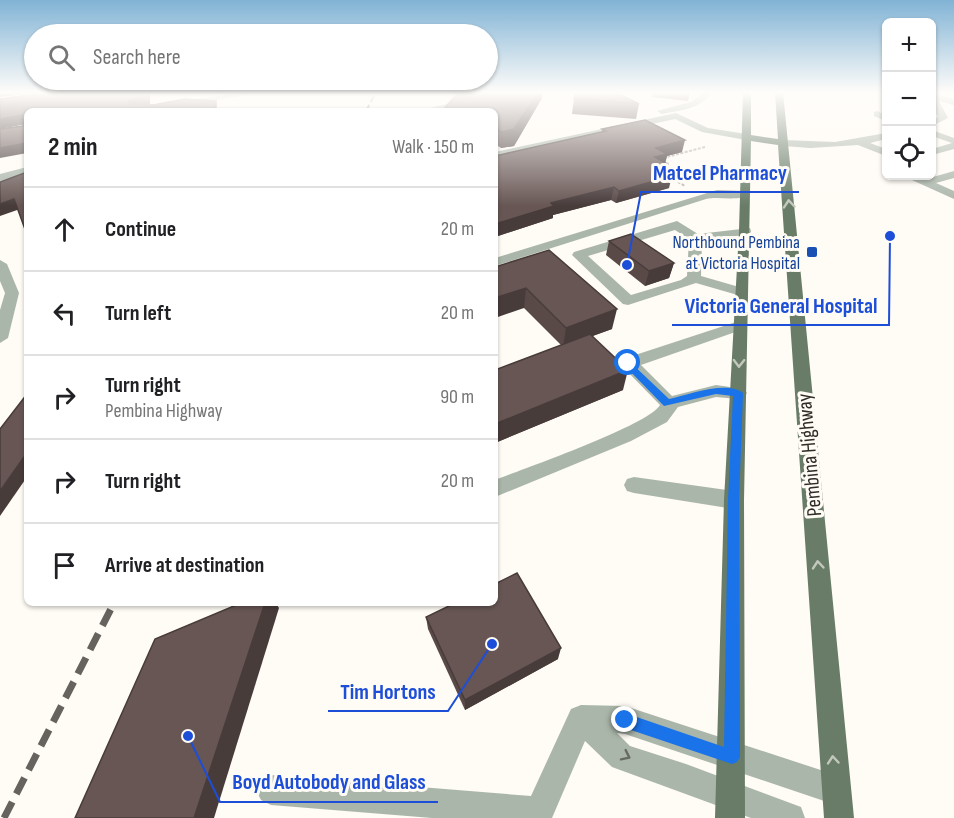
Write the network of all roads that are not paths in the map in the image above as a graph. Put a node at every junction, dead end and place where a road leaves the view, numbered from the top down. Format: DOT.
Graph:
graph roads {
  1 [pos="576,130"];
  2 [pos="610,130"];
  3 [pos="706,130"];
  4 [pos="746,130"];
  5 [pos="783,130"];
  6 [pos="936,135"];
  7 [pos="746,137"];
  8 [pos="882,137"];
  9 [pos="862,142"];
  10 [pos="784,143"];
  11 [pos="954,144"];
  12 [pos="498,147"];
  13 [pos="882,151"];
  14 [pos="936,151"];
  15 [pos="498,154"];
  16 [pos="24,171"];
  17 [pos="954,174"];
  18 [pos="0,178"];
  19 [pos="919,180"];
  20 [pos="926,183"];
  21 [pos="744,194"];
  22 [pos="954,195"];
  23 [pos="745,231"];
  24 [pos="696,238"];
  25 [pos="498,261"];
  26 [pos="0,264"];
  27 [pos="694,278"];
  28 [pos="24,289"];
  29 [pos="741,292"];
  30 [pos="12,293"];
  31 [pos="739,326"];
  32 [pos="0,338"];
  33 [pos="738,393"];
  34 [pos="668,403"];
  35 [pos="634,485"];
  36 [pos="498,488"];
  37 [pos="734,500"];
  38 [pos="581,719"];
  39 [pos="732,757"];
  40 [pos="271,790"];
  41 [pos="836,790"];
  42 [pos="730,807"];
  43 [pos="542,815"];
  44 [pos="790,818"];
  45 [pos="839,818"];
  1 -- 12 [label="street"];
  2 -- 15 [label="street"];
  3 -- 7 [label="street"];
  4 -- 7 [label="main road"];
  5 -- 10 [label="main road, Pembina Highway"];
  6 -- 11 [label="street"];
  7 -- 10 [label="main road"];
  7 -- 21 [label="main road"];
  8 -- 9 [label="street"];
  9 -- 10 [label="street"];
  9 -- 13 [label="street"];
  41 -- 10 [label="main road, Pembina Highway, one-way"];
  11 -- 14 [label="street"];
  16 -- 18 [label="street"];
  17 -- 20 [label="street"];
  19 -- 20 [label="street"];
  20 -- 22 [label="street"];
  21 -- 23 [label="main road"];
  21 -- 25 [label="street"];
  23 -- 24 [label="street"];
  23 -- 29 [label="main road"];
  24 -- 27 [label="street"];
  24 -- 27 [label="street"];
  26 -- 30 [label="street"];
  27 -- 29 [label="street"];
  28 -- 30 [label="street"];
  29 -- 31 [label="main road"];
  30 -- 32 [label="street"];
  31 -- 33 [label="main road, one-way"];
  31 -- 34 [label="street"];
  33 -- 34 [label="street"];
  33 -- 37 [label="main road"];
  34 -- 36 [label="street"];
  35 -- 37 [label="street"];
  37 -- 39 [label="main road"];
  38 -- 39 [label="street"];
  38 -- 42 [label="street, one-way"];
  38 -- 43 [label="street"];
  39 -- 41 [label="street"];
  39 -- 42 [label="main road"];
  40 -- 43 [label="street"];
  41 -- 45 [label="main road, Pembina Highway"];
  42 -- 44 [label="street"];
}
